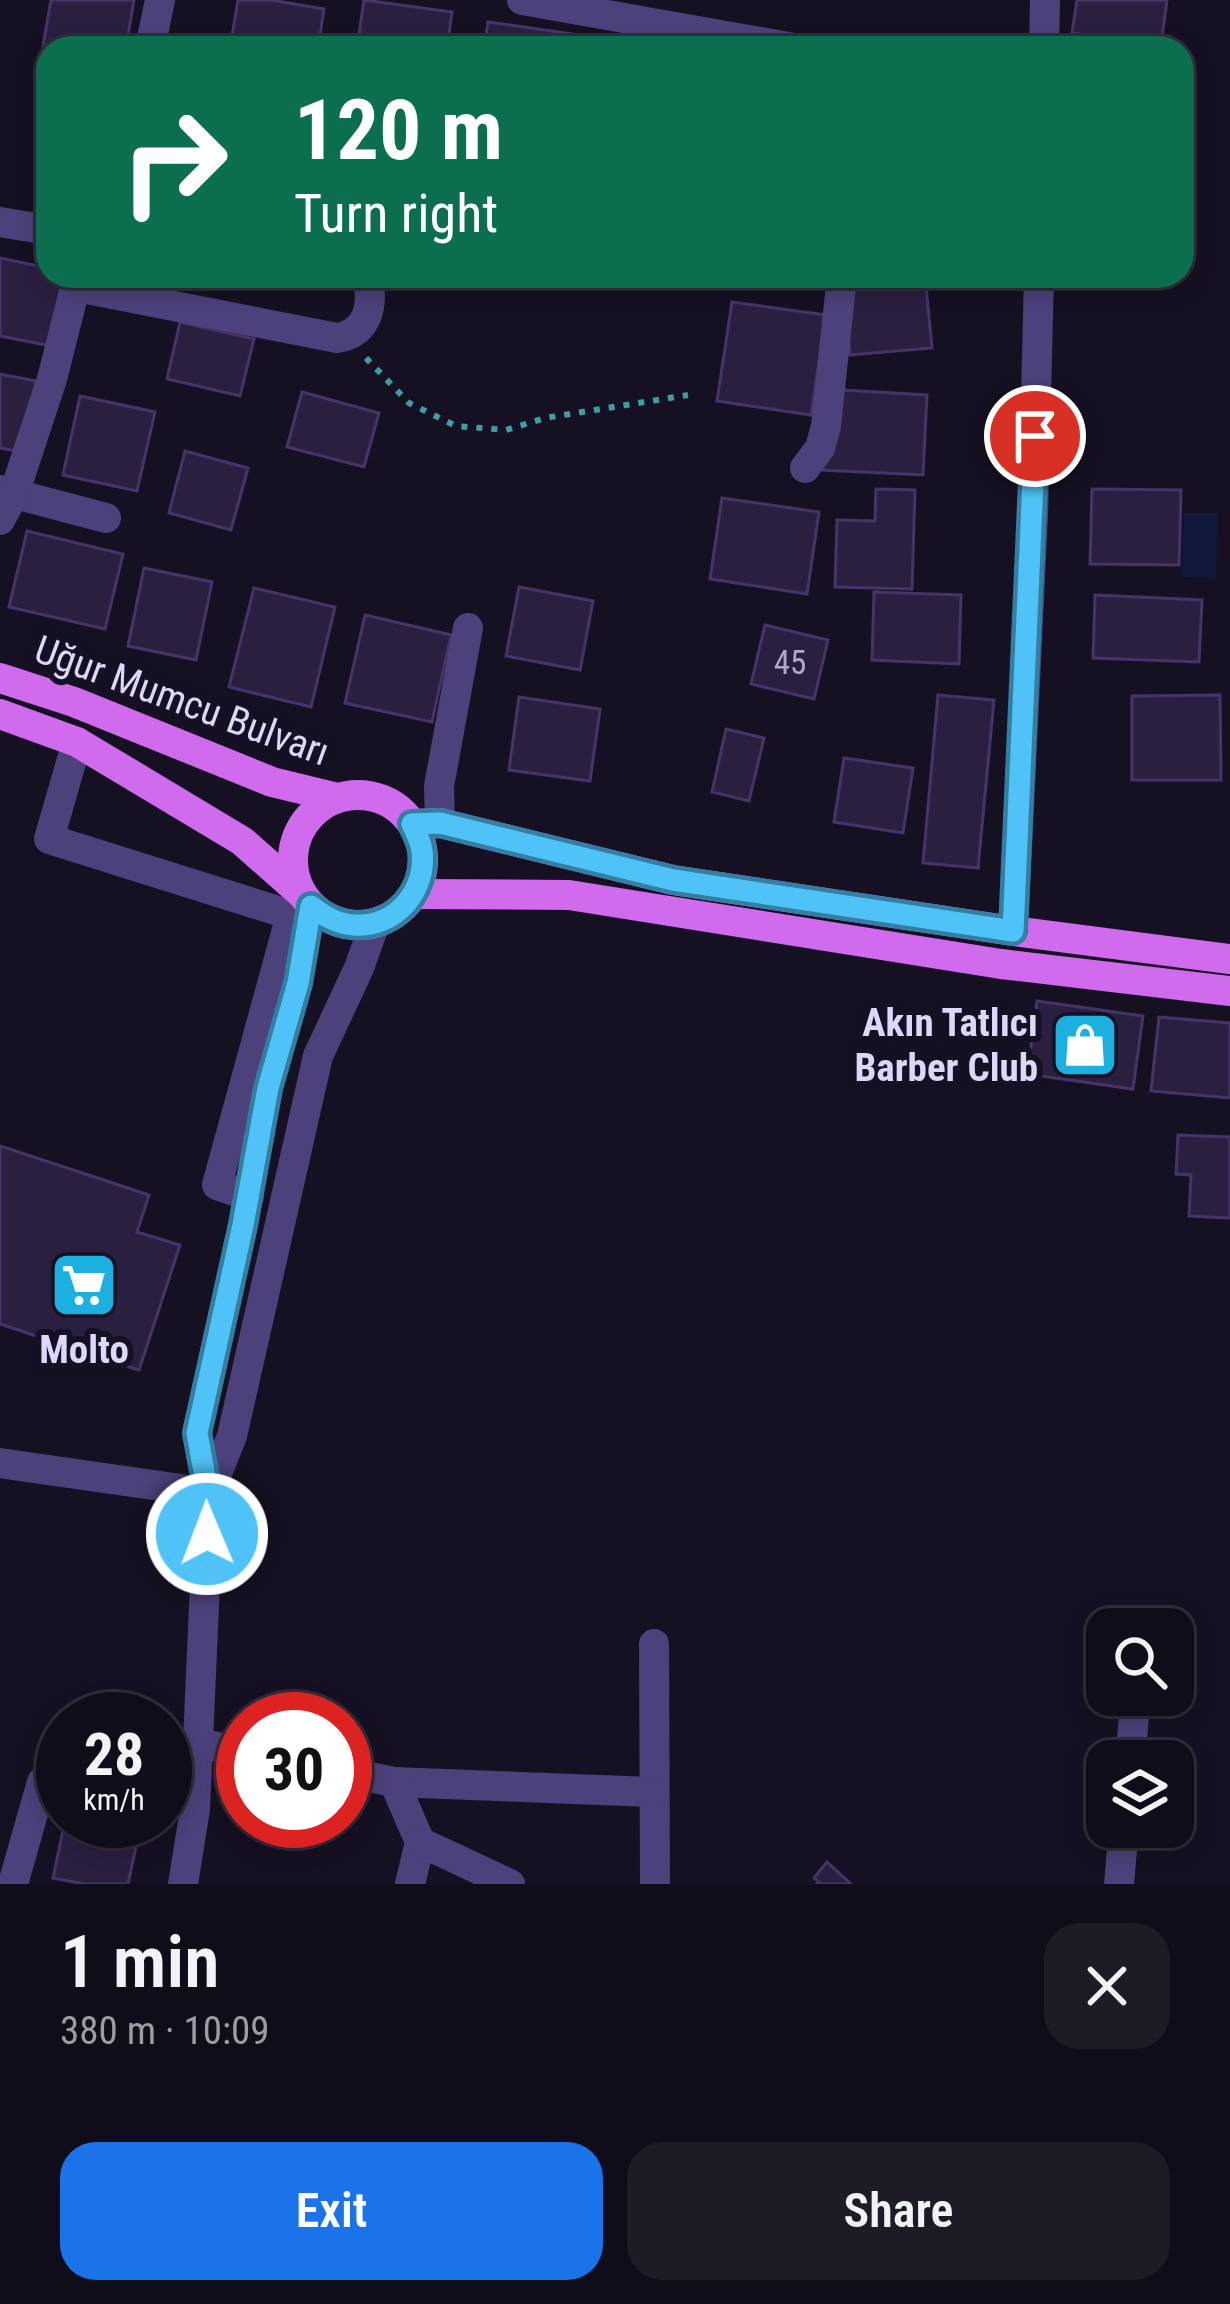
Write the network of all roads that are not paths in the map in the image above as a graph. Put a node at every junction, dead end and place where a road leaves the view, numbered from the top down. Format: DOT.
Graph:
graph roads {
  1 [pos="160,0"];
  2 [pos="522,0"];
  3 [pos="1045,0"];
  4 [pos="152,36"];
  5 [pos="726,36"];
  6 [pos="1044,36"];
  7 [pos="0,222"];
  8 [pos="36,228"];
  9 [pos="76,288"];
  10 [pos="110,288"];
  11 [pos="371,288"];
  12 [pos="841,288"];
  13 [pos="1039,288"];
  14 [pos="805,468"];
  15 [pos="5,501"];
  16 [pos="106,518"];
  17 [pos="468,628"];
  18 [pos="0,677"];
  19 [pos="0,714"];
  20 [pos="76,742"];
  21 [pos="338,798"];
  22 [pos="426,823"];
  23 [pos="414,894"];
  24 [pos="306,900"];
  25 [pos="375,923"];
  26 [pos="1013,931"];
  27 [pos="1230,959"];
  28 [pos="1230,991"];
  29 [pos="290,1180"];
  30 [pos="251,1182"];
  31 [pos="0,1462"];
  32 [pos="208,1493"];
  33 [pos="654,1645"];
  34 [pos="197,1743"];
  35 [pos="216,1747"];
  36 [pos="192,1762"];
  37 [pos="372,1778"];
  38 [pos="394,1782"];
  39 [pos="653,1792"];
  40 [pos="36,1803"];
  41 [pos="420,1842"];
  42 [pos="182,1848"];
  43 [pos="1122,1848"];
  44 [pos="13,1884"];
  45 [pos="183,1884"];
  46 [pos="410,1884"];
  47 [pos="511,1884"];
  48 [pos="655,1884"];
  49 [pos="1118,1884"];
  1 -- 4 [label="street"];
  2 -- 5 [label="street"];
  3 -- 6 [label="street"];
  7 -- 8 [label="street"];
  9 -- 15 [label="street"];
  10 -- 11 [label="street"];
  12 -- 14 [label="street"];
  13 -- 26 [label="street"];
  15 -- 16 [label="street"];
  17 -- 22 [label="street"];
  18 -- 21 [label="main road, Uğur Mumcu Bulvarı"];
  19 -- 20 [label="main road, Uğur Mumcu Bulvarı"];
  20 -- 24 [label="main road, Uğur Mumcu Bulvarı"];
  20 -- 30 [label="street"];
  21 -- 22 [label="main road"];
  21 -- 24 [label="main road"];
  22 -- 23 [label="main road"];
  22 -- 26 [label="main road"];
  23 -- 25 [label="main road"];
  23 -- 28 [label="main road"];
  24 -- 25 [label="main road"];
  24 -- 30 [label="street"];
  25 -- 29 [label="street"];
  26 -- 27 [label="main road"];
  29 -- 30 [label="street"];
  29 -- 32 [label="street"];
  30 -- 32 [label="street"];
  31 -- 32 [label="street"];
  32 -- 34 [label="street"];
  33 -- 39 [label="street"];
  34 -- 35 [label="street"];
  34 -- 36 [label="street"];
  37 -- 38 [label="street"];
  38 -- 39 [label="street"];
  38 -- 41 [label="street"];
  39 -- 48 [label="street"];
  40 -- 44 [label="street"];
  41 -- 46 [label="street"];
  41 -- 47 [label="street"];
  42 -- 45 [label="street"];
  43 -- 49 [label="street"];
}
